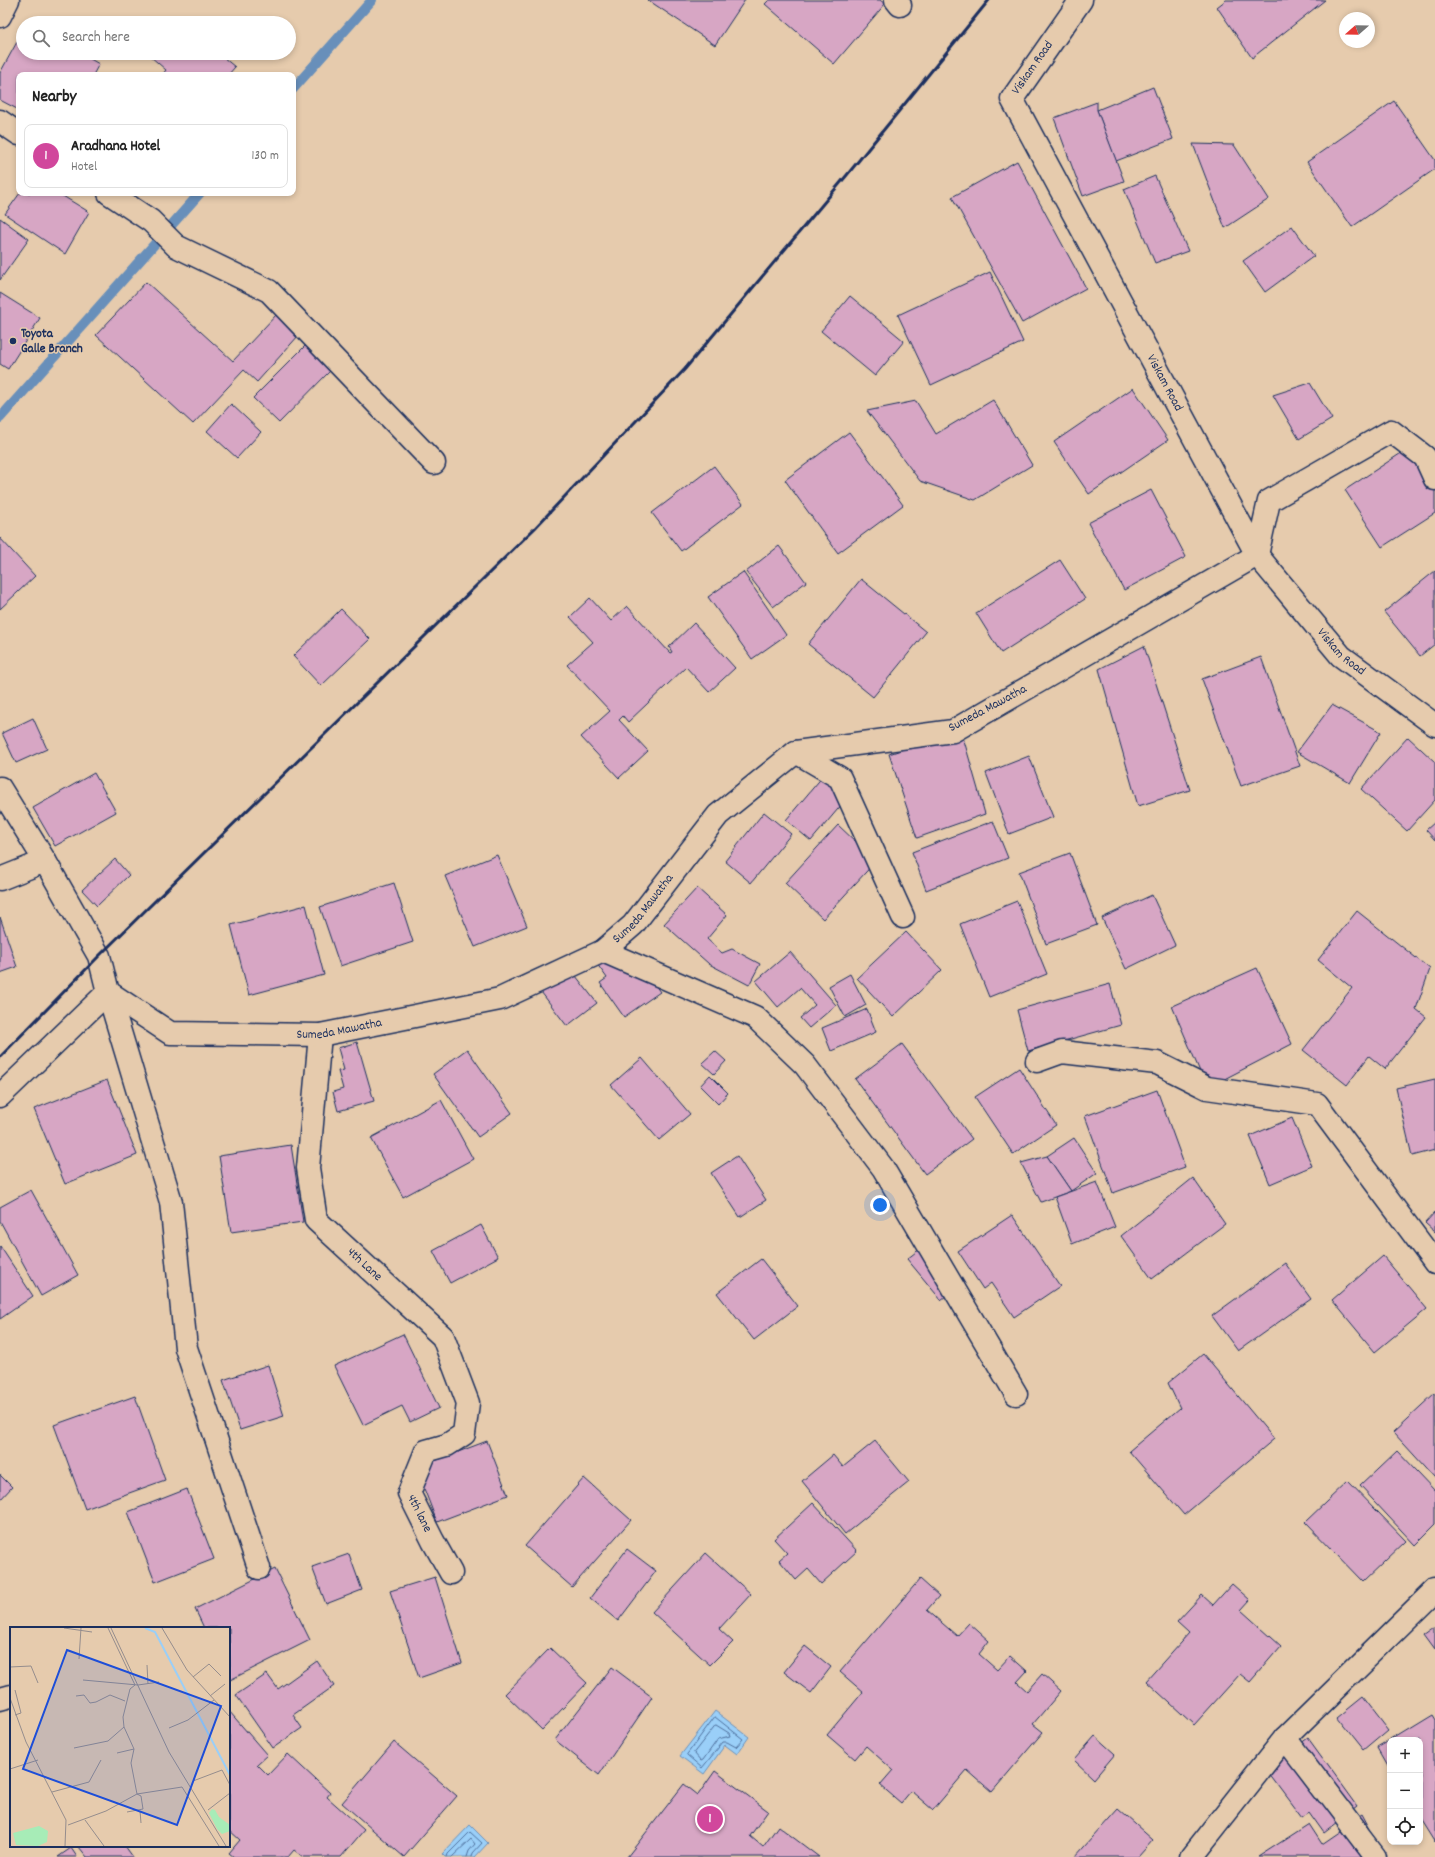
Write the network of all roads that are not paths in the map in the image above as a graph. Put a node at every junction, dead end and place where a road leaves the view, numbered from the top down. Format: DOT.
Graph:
graph roads {
  1 [pos="8,0"];
  2 [pos="1081,0"];
  3 [pos="0,16"];
  4 [pos="0,121"];
  5 [pos="16,132"];
  6 [pos="114,196"];
  7 [pos="1430,455"];
  8 [pos="434,463"];
  9 [pos="1435,479"];
  10 [pos="1257,555"];
  11 [pos="1435,724"];
  12 [pos="796,752"];
  13 [pos="0,788"];
  14 [pos="45,861"];
  15 [pos="0,879"];
  16 [pos="904,918"];
  17 [pos="603,950"];
  18 [pos="108,992"];
  19 [pos="320,1036"];
  20 [pos="1037,1061"];
  21 [pos="0,1096"];
  22 [pos="1435,1263"];
  23 [pos="1016,1394"];
  24 [pos="426,1452"];
  25 [pos="260,1568"];
  26 [pos="451,1572"];
  27 [pos="1435,1591"];
  28 [pos="10,1696"];
  29 [pos="0,1699"];
  30 [pos="1285,1738"];
  31 [pos="1191,1857"];
  32 [pos="1376,1857"];
  1 -- 3 [label="street"];
  2 -- 10 [label="street, Viskam Road"];
  4 -- 5 [label="street"];
  6 -- 8 [label="street"];
  7 -- 9 [label="street"];
  7 -- 10 [label="street"];
  10 -- 11 [label="street, Viskam Road"];
  10 -- 12 [label="street, Sumeda Mawatha"];
  12 -- 16 [label="street"];
  12 -- 17 [label="street, Sumeda Mawatha"];
  13 -- 14 [label="street"];
  14 -- 15 [label="street"];
  14 -- 18 [label="street"];
  17 -- 19 [label="street, Sumeda Mawatha"];
  17 -- 23 [label="street"];
  18 -- 19 [label="street, Sumeda Mawatha"];
  18 -- 21 [label="street"];
  18 -- 25 [label="street"];
  19 -- 24 [label="street, 4th Lane"];
  20 -- 22 [label="street"];
  24 -- 26 [label="street, 4th lane"];
  27 -- 30 [label="street"];
  28 -- 29 [label="street"];
  30 -- 31 [label="street"];
  30 -- 32 [label="street"];
}
